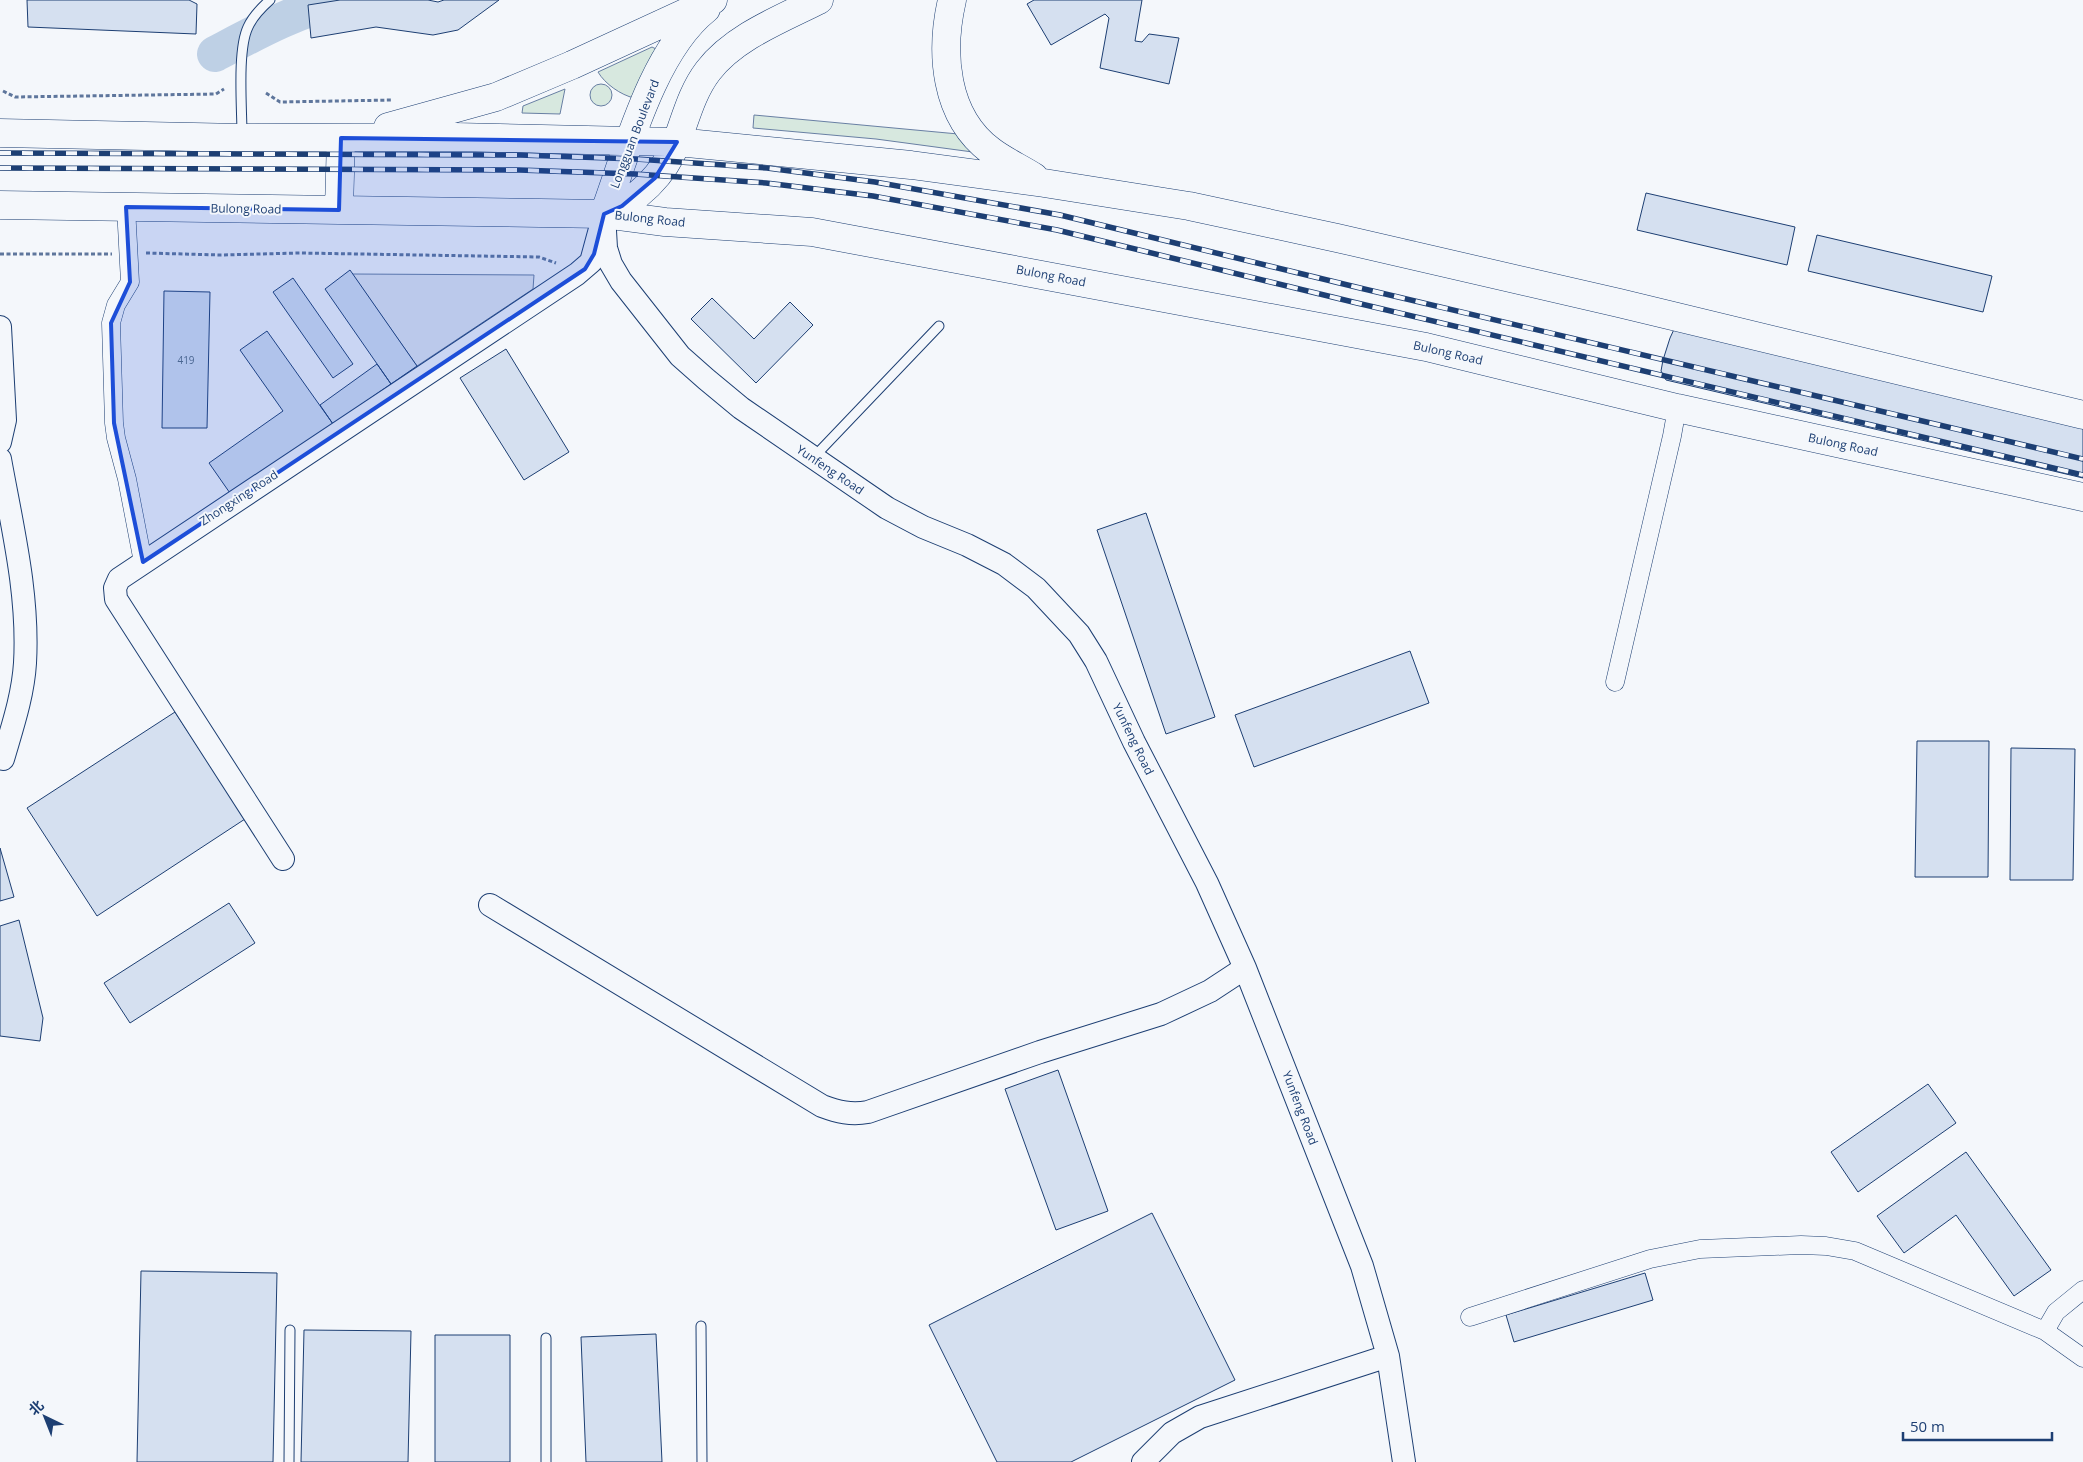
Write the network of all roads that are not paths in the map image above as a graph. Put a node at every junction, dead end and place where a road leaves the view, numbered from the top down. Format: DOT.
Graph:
graph roads {
  1 [pos="270,0"];
  2 [pos="713,0"];
  3 [pos="718,0"];
  4 [pos="819,0"];
  5 [pos="952,0"];
  6 [pos="0,133"];
  7 [pos="242,138"];
  8 [pos="341,138"];
  9 [pos="631,140"];
  10 [pos="676,142"];
  11 [pos="1044,183"];
  12 [pos="0,205"];
  13 [pos="126,207"];
  14 [pos="340,210"];
  15 [pos="604,214"];
  16 [pos="939,326"];
  17 [pos="0,327"];
  18 [pos="1677,408"];
  19 [pos="2083,415"];
  20 [pos="0,442"];
  21 [pos="813,458"];
  22 [pos="0,459"];
  23 [pos="2083,497"];
  24 [pos="143,562"];
  25 [pos="1615,682"];
  26 [pos="3,759"];
  27 [pos="283,859"];
  28 [pos="490,905"];
  29 [pos="1246,968"];
  30 [pos="2083,1290"];
  31 [pos="1470,1317"];
  32 [pos="701,1326"];
  33 [pos="290,1330"];
  34 [pos="2045,1331"];
  35 [pos="546,1338"];
  36 [pos="1388,1356"];
  37 [pos="2083,1358"];
  38 [pos="289,1462"];
  39 [pos="546,1462"];
  40 [pos="702,1462"];
  41 [pos="1143,1462"];
  42 [pos="1404,1462"];
  1 -- 7 [label="lane"];
  2 -- 8 [label="main road"];
  3 -- 9 [label="main road, Longguan Boulevard"];
  4 -- 10 [label="main road, Longguan Boulevard"];
  5 -- 11 [label="main road"];
  6 -- 7 [label="main road"];
  7 -- 8 [label="main road"];
  8 -- 9 [label="main road"];
  8 -- 14 [label="main road"];
  9 -- 10 [label="main road"];
  9 -- 15 [label="main road, Longguan Boulevard"];
  10 -- 11 [label="main road"];
  10 -- 15 [label="main road, Longguan Boulevard"];
  11 -- 19 [label="main road"];
  12 -- 13 [label="main road, Bulong Road"];
  13 -- 14 [label="main road, Bulong Road"];
  13 -- 24 [label="street"];
  14 -- 15 [label="main road, Bulong Road"];
  15 -- 18 [label="main road, Bulong Road"];
  15 -- 21 [label="street, Yunfeng Road"];
  15 -- 24 [label="street, Zhongxing Road"];
  16 -- 21 [label="lane"];
  17 -- 20 [label="street"];
  18 -- 23 [label="main road, Bulong Road"];
  18 -- 25 [label="street"];
  21 -- 29 [label="street, Yunfeng Road"];
  22 -- 26 [label="street"];
  24 -- 27 [label="street, Zhongxing Road"];
  28 -- 29 [label="street"];
  29 -- 36 [label="street, Yunfeng Road"];
  30 -- 34 [label="street"];
  31 -- 34 [label="street"];
  32 -- 40 [label="lane"];
  33 -- 38 [label="lane"];
  34 -- 37 [label="street"];
  35 -- 39 [label="lane"];
  36 -- 41 [label="street"];
  36 -- 42 [label="street, Yunfeng Road"];
}
